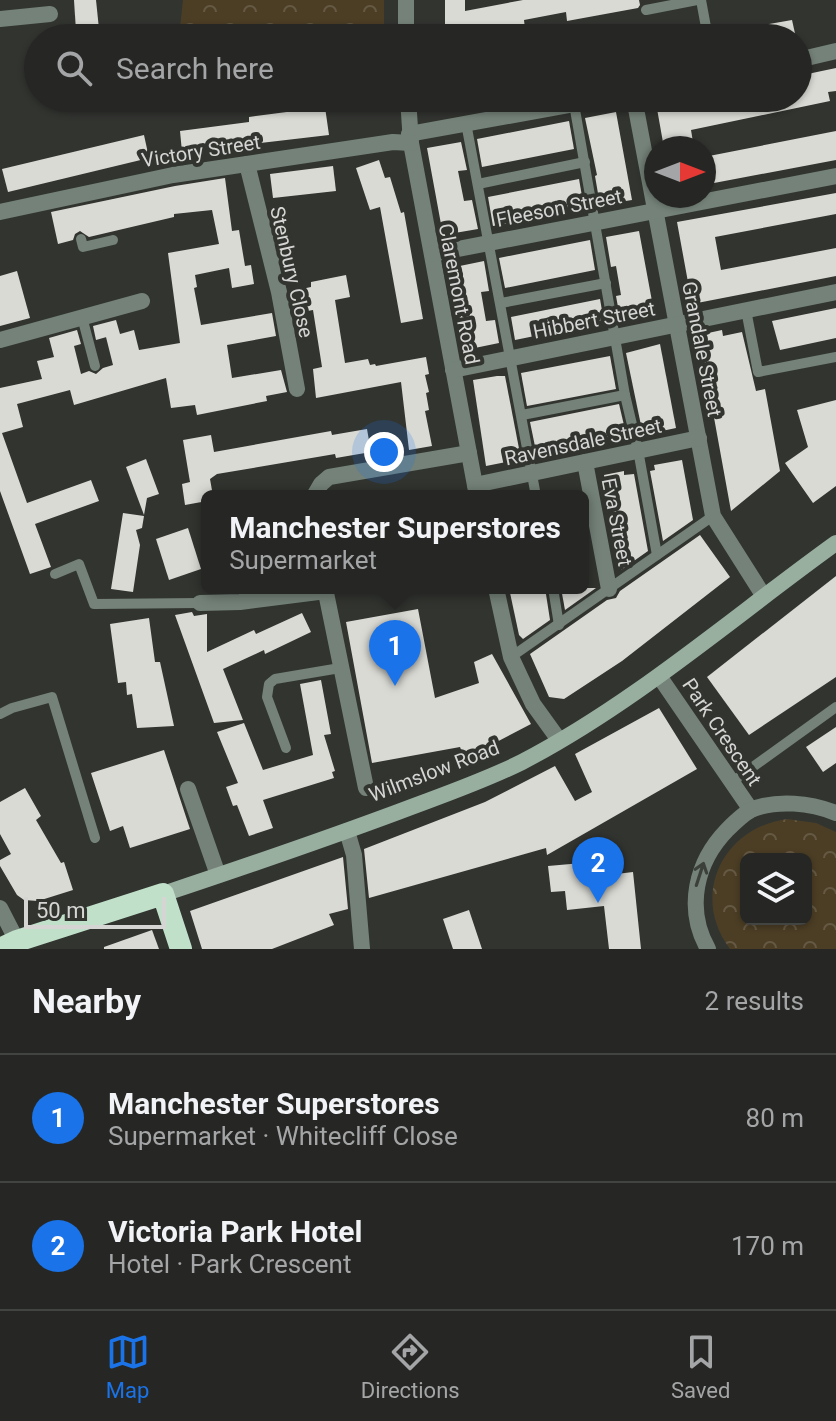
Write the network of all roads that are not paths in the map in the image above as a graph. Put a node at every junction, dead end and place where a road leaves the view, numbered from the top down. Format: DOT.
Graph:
graph roads {
  1 [pos="406,0"];
  2 [pos="699,0"];
  3 [pos="646,10"];
  4 [pos="50,14"];
  5 [pos="0,19"];
  6 [pos="406,24"];
  7 [pos="705,24"];
  8 [pos="836,51"];
  9 [pos="812,57"];
  10 [pos="409,112"];
  11 [pos="529,112"];
  12 [pos="576,112"];
  13 [pos="637,112"];
  14 [pos="466,123"];
  15 [pos="410,138"];
  16 [pos="585,162"];
  17 [pos="247,164"];
  18 [pos="836,176"];
  19 [pos="478,184"];
  20 [pos="655,210"];
  21 [pos="0,212"];
  22 [pos="596,221"];
  23 [pos="81,239"];
  24 [pos="113,240"];
  25 [pos="488,242"];
  26 [pos="432,254"];
  27 [pos="606,283"];
  28 [pos="836,292"];
  29 [pos="142,301"];
  30 [pos="501,303"];
  31 [pos="746,310"];
  32 [pos="82,317"];
  33 [pos="677,323"];
  34 [pos="615,336"];
  35 [pos="0,340"];
  36 [pos="511,357"];
  37 [pos="836,357"];
  38 [pos="95,366"];
  39 [pos="453,370"];
  40 [pos="297,389"];
  41 [pos="625,395"];
  42 [pos="522,415"];
  43 [pos="699,438"];
  44 [pos="638,450"];
  45 [pos="469,453"];
  46 [pos="585,462"];
  47 [pos="532,472"];
  48 [pos="318,490"];
  49 [pos="476,490"];
  50 [pos="479,490"];
  51 [pos="535,490"];
  52 [pos="713,516"];
  53 [pos="836,543"];
  54 [pos="657,555"];
  55 [pos="55,574"];
  56 [pos="609,589"];
  57 [pos="297,594"];
  58 [pos="327,594"];
  59 [pos="497,594"];
  60 [pos="554,594"];
  61 [pos="763,595"];
  62 [pos="200,603"];
  63 [pos="559,625"];
  64 [pos="511,657"];
  65 [pos="340,668"];
  66 [pos="659,676"];
  67 [pos="836,707"];
  68 [pos="0,714"];
  69 [pos="559,740"];
  70 [pos="286,748"];
  71 [pos="732,782"];
  72 [pos="366,788"];
  73 [pos="188,789"];
  74 [pos="751,810"];
  75 [pos="836,813"];
  76 [pos="347,831"];
  77 [pos="95,838"];
  78 [pos="218,875"];
  79 [pos="163,894"];
  80 [pos="0,908"];
  81 [pos="9,945"];
  82 [pos="181,949"];
  83 [pos="362,949"];
  84 [pos="708,949"];
  1 -- 6 [label="street"];
  2 -- 3 [label="lane"];
  2 -- 7 [label="lane"];
  4 -- 5 [label="street"];
  8 -- 9 [label="street"];
  10 -- 15 [label="street, Claremont Road"];
  11 -- 14 [label="street, Victory Street"];
  12 -- 16 [label="lane"];
  13 -- 20 [label="street, Grandale Street"];
  14 -- 15 [label="street, Victory Street"];
  14 -- 19 [label="lane"];
  15 -- 17 [label="street, Victory Street"];
  15 -- 26 [label="street, Claremont Road"];
  16 -- 19 [label="lane"];
  16 -- 22 [label="lane"];
  17 -- 21 [label="street, Victory Street"];
  17 -- 40 [label="street, Stenbury Close"];
  18 -- 20 [label="street, Fleeson Street"];
  19 -- 25 [label="lane"];
  20 -- 22 [label="street, Fleeson Street"];
  20 -- 33 [label="street, Grandale Street"];
  22 -- 25 [label="street, Fleeson Street"];
  22 -- 27 [label="lane"];
  23 -- 24 [label="lane"];
  25 -- 26 [label="street, Fleeson Street"];
  25 -- 30 [label="lane"];
  26 -- 39 [label="street, Claremont Road"];
  27 -- 30 [label="lane"];
  27 -- 34 [label="lane"];
  28 -- 31 [label="street, Hibbert Street"];
  29 -- 32 [label="street"];
  30 -- 36 [label="lane"];
  31 -- 33 [label="street, Hibbert Street"];
  31 -- 37 [label="lane"];
  32 -- 35 [label="street"];
  32 -- 38 [label="lane"];
  33 -- 34 [label="street, Hibbert Street"];
  33 -- 43 [label="street, Grandale Street"];
  34 -- 36 [label="street, Hibbert Street"];
  34 -- 41 [label="lane"];
  36 -- 39 [label="street, Hibbert Street"];
  36 -- 42 [label="lane"];
  39 -- 45 [label="street, Claremont Road"];
  41 -- 42 [label="lane"];
  41 -- 44 [label="lane"];
  42 -- 47 [label="lane"];
  43 -- 44 [label="street, Ravensdale Street"];
  43 -- 52 [label="street, Grandale Street"];
  44 -- 46 [label="street, Ravensdale Street"];
  44 -- 54 [label="lane"];
  45 -- 48 [label="street"];
  45 -- 49 [label="street, Claremont Road"];
  46 -- 47 [label="street, Ravensdale Street"];
  46 -- 56 [label="street, Eva Street"];
  47 -- 50 [label="street, Ravensdale Street"];
  47 -- 51 [label="lane"];
  52 -- 54 [label="lane"];
  52 -- 61 [label="street, Grandale Street"];
  53 -- 61 [label="main road, Wilmslow Road"];
  54 -- 56 [label="lane"];
  55 -- 62 [label="lane"];
  56 -- 63 [label="lane"];
  57 -- 62 [label="street"];
  58 -- 65 [label="street"];
  59 -- 64 [label="street"];
  60 -- 63 [label="lane"];
  61 -- 66 [label="main road, Wilmslow Road"];
  63 -- 64 [label="lane"];
  64 -- 69 [label="street"];
  65 -- 70 [label="lane"];
  65 -- 72 [label="street"];
  66 -- 69 [label="main road, Wilmslow Road"];
  66 -- 71 [label="street, Park Crescent"];
  67 -- 71 [label="lane"];
  68 -- 77 [label="lane"];
  69 -- 76 [label="main road, Wilmslow Road"];
  71 -- 74 [label="street, Park Crescent"];
  73 -- 78 [label="street"];
  74 -- 75 [label="street, Park Crescent"];
  84 -- 74 [label="street, Park Crescent, one-way"];
  76 -- 78 [label="main road, Wilmslow Road"];
  76 -- 83 [label="street"];
  78 -- 79 [label="main road, Wilmslow Road"];
  79 -- 81 [label="highway, Wilmslow Road"];
  79 -- 82 [label="highway"];
  80 -- 81 [label="street"];
}
